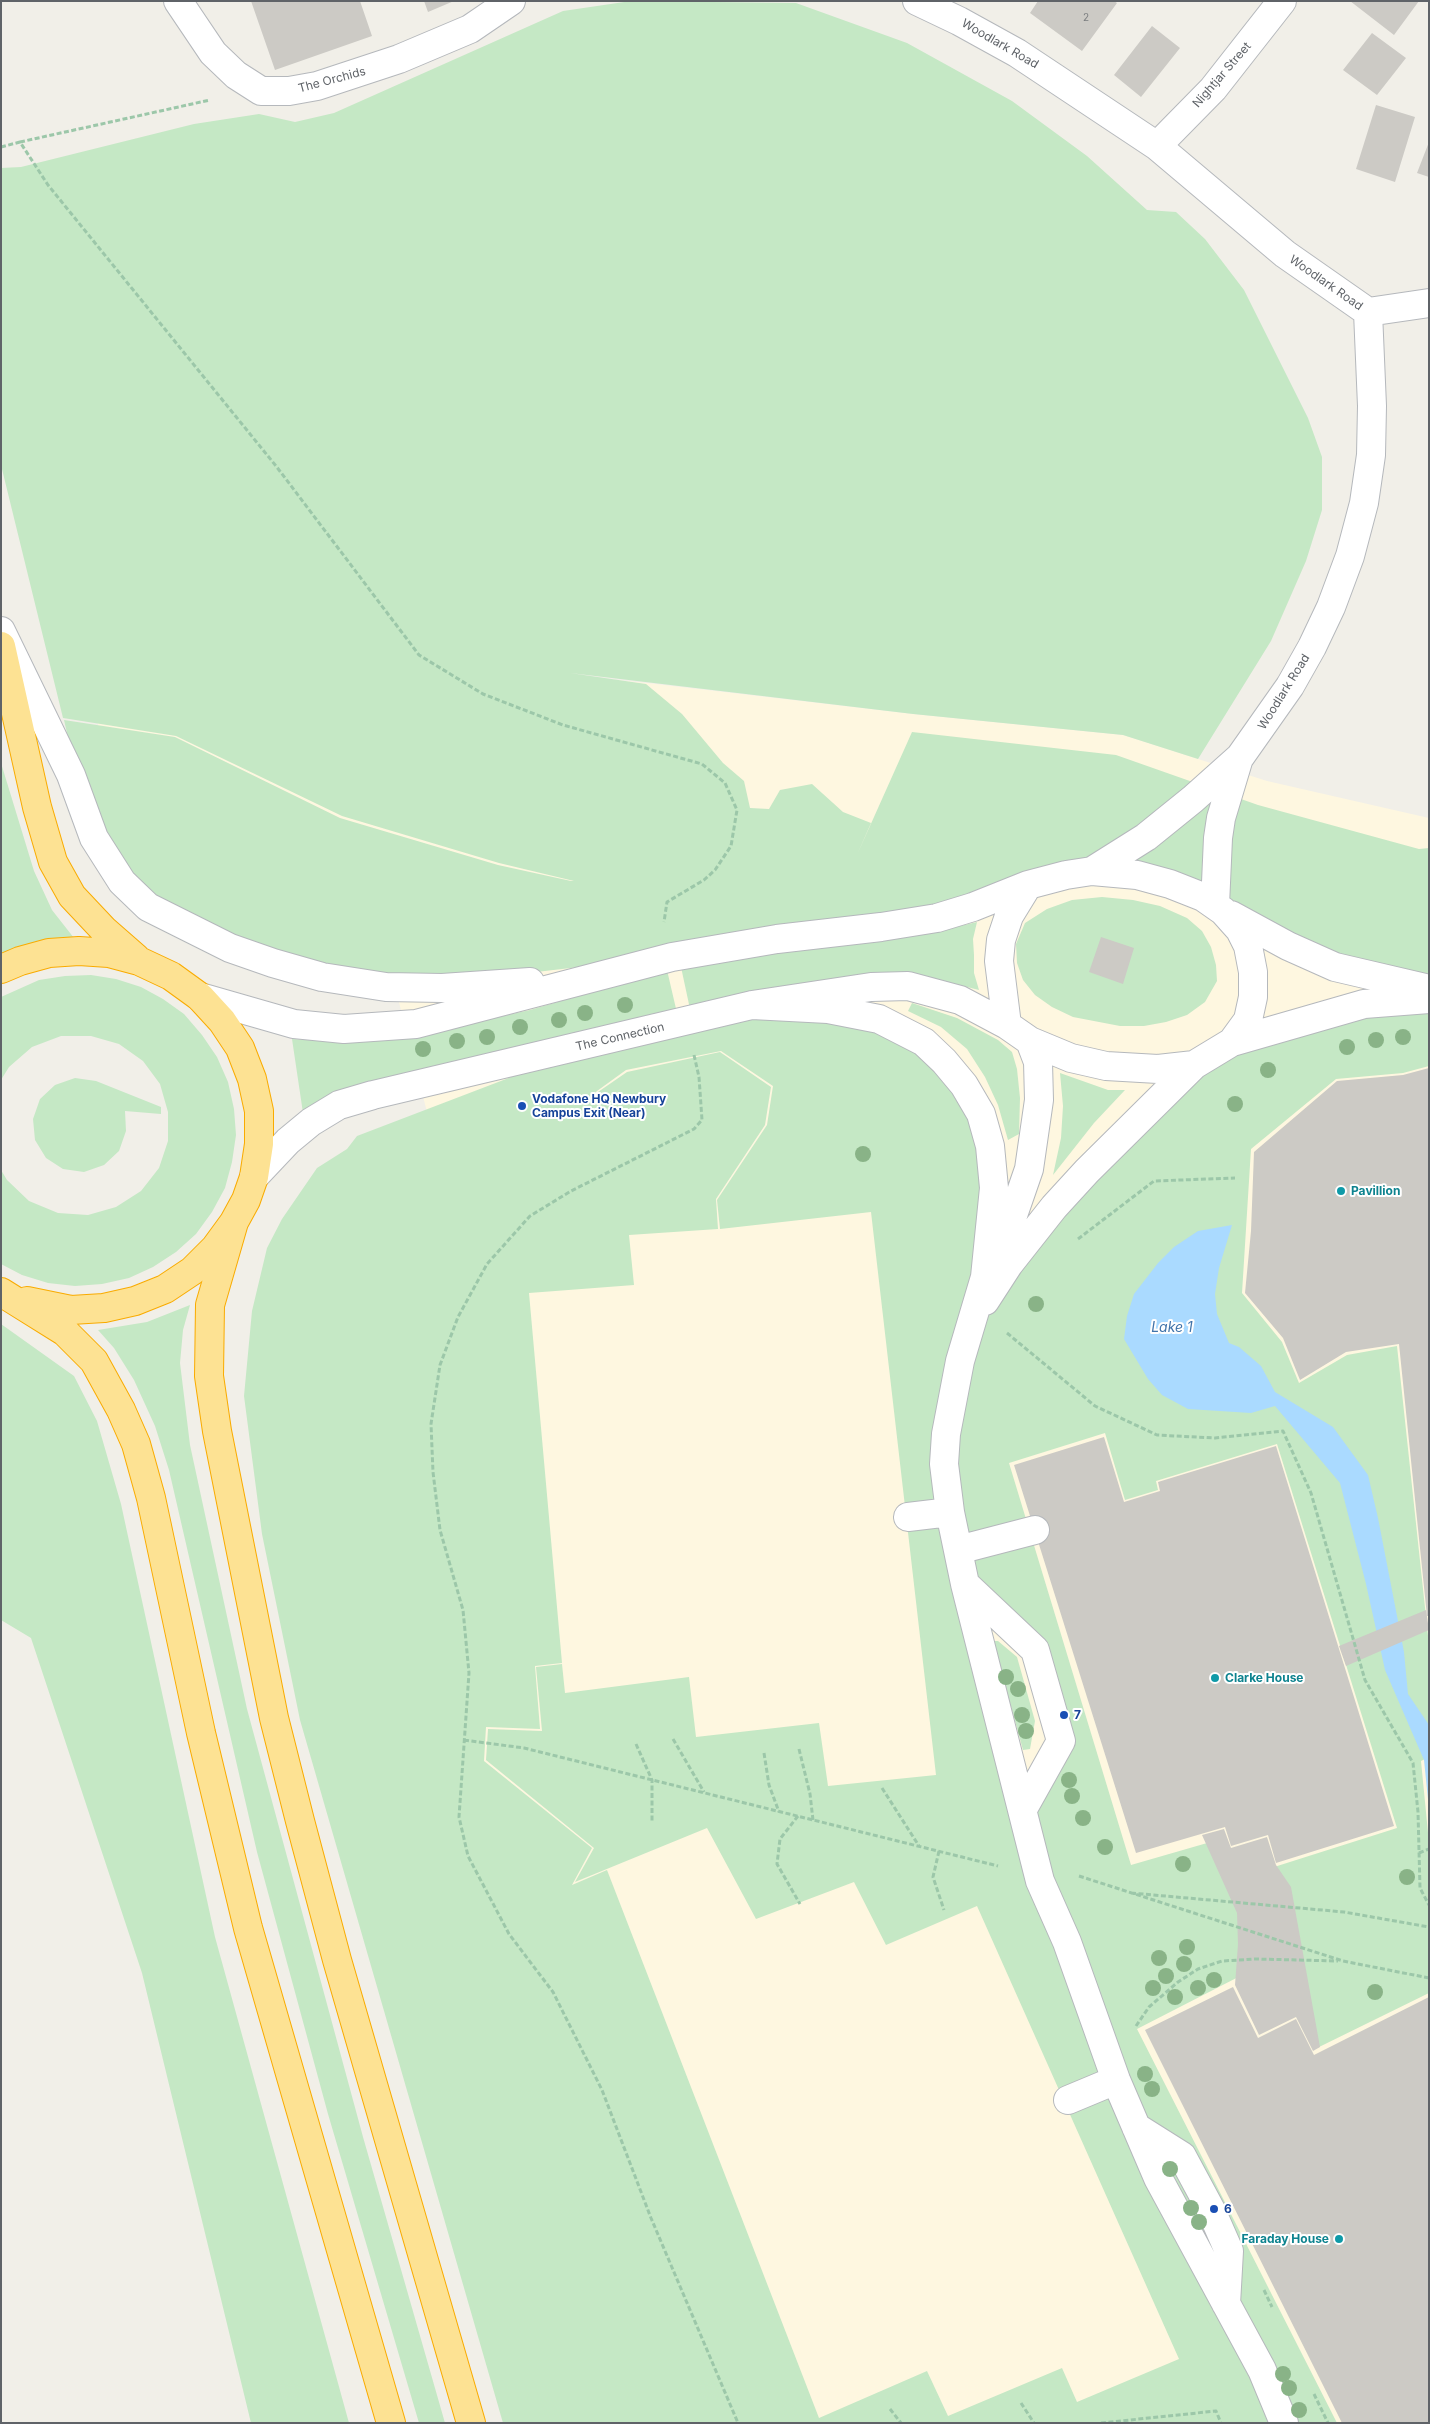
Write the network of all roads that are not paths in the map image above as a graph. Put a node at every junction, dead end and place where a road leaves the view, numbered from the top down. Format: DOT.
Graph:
graph roads {
  1 [pos="178,1"];
  2 [pos="511,1"];
  3 [pos="917,1"];
  4 [pos="1282,1"];
  5 [pos="1157,146"];
  6 [pos="1429,303"];
  7 [pos="1368,312"];
  8 [pos="1,630"];
  9 [pos="1,646"];
  10 [pos="1240,757"];
  11 [pos="1092,871"];
  12 [pos="1028,885"];
  13 [pos="1219,908"];
  14 [pos="139,960"];
  15 [pos="1,969"];
  16 [pos="608,973"];
  17 [pos="1429,989"];
  18 [pos="200,997"];
  19 [pos="1429,999"];
  20 [pos="752,1005"];
  21 [pos="1007,1025"];
  22 [pos="1030,1041"];
  23 [pos="1232,1042"];
  24 [pos="1194,1065"];
  25 [pos="254,1176"];
  26 [pos="234,1222"];
  27 [pos="985,1277"];
  28 [pos="5,1294"];
  29 [pos="974,1317"];
  30 [pos="950,1512"];
  31 [pos="908,1517"];
  32 [pos="1035,1530"];
  33 [pos="958,1550"];
  34 [pos="965,1584"];
  35 [pos="1022,1809"];
  36 [pos="1116,2080"];
  37 [pos="1068,2100"];
  38 [pos="391,2423"];
  39 [pos="470,2423"];
  40 [pos="1284,2423"];
  1 -- 2 [label="street, The Orchids"];
  3 -- 5 [label="street, Woodlark Road"];
  4 -- 5 [label="street, Nightjar Street"];
  5 -- 7 [label="street, Woodlark Road"];
  6 -- 7 [label="street"];
  7 -- 10 [label="street, Woodlark Road"];
  8 -- 16 [label="street"];
  9 -- 14 [label="highway"];
  10 -- 11 [label="street, Woodlark Road"];
  10 -- 13 [label="street, Woodlark Road"];
  11 -- 12 [label="street"];
  11 -- 13 [label="street"];
  12 -- 16 [label="street"];
  12 -- 21 [label="street"];
  13 -- 17 [label="street"];
  13 -- 23 [label="street"];
  14 -- 15 [label="highway"];
  14 -- 18 [label="highway"];
  16 -- 18 [label="street"];
  18 -- 25 [label="highway"];
  19 -- 23 [label="street"];
  20 -- 21 [label="street, The Connection"];
  20 -- 25 [label="street, The Connection"];
  20 -- 27 [label="street"];
  21 -- 22 [label="street, The Connection"];
  22 -- 24 [label="street, The Connection"];
  22 -- 27 [label="street"];
  23 -- 24 [label="street"];
  24 -- 29 [label="street"];
  25 -- 26 [label="highway"];
  26 -- 28 [label="highway"];
  26 -- 39 [label="highway"];
  27 -- 29 [label="street"];
  28 -- 38 [label="highway"];
  29 -- 30 [label="street"];
  30 -- 31 [label="street"];
  30 -- 33 [label="street"];
  32 -- 33 [label="street"];
  33 -- 34 [label="street"];
  34 -- 35 [label="street"];
  34 -- 35 [label="street"];
  35 -- 36 [label="street"];
  36 -- 37 [label="street"];
  36 -- 40 [label="street"];
}
